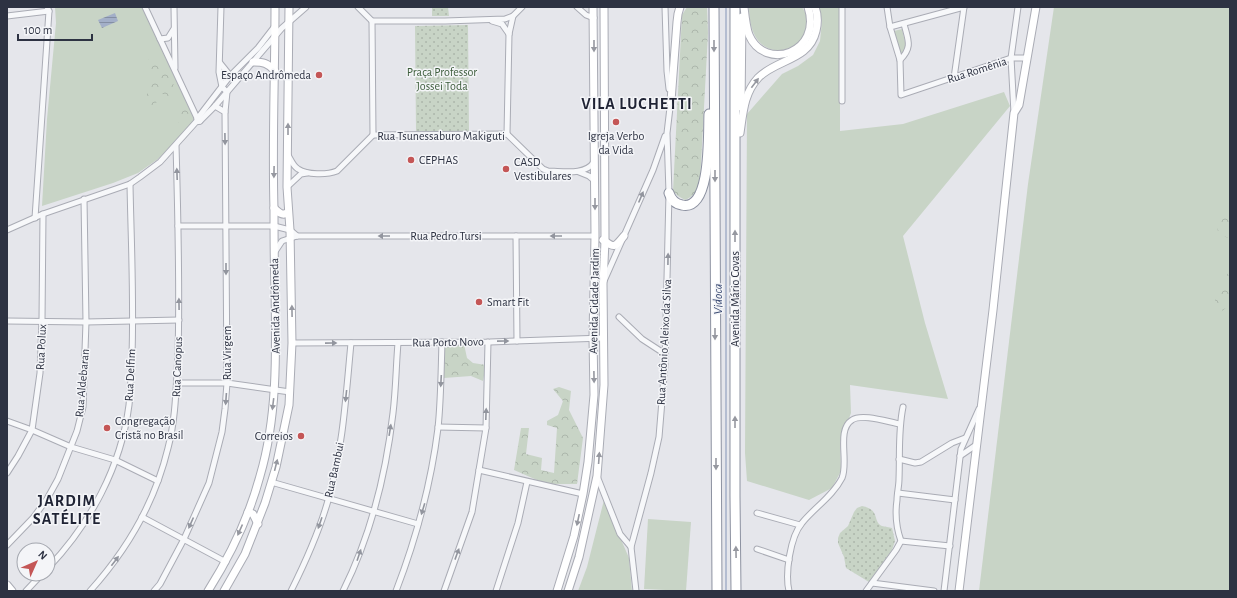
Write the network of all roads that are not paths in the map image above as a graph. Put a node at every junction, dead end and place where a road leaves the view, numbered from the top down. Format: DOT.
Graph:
graph roads {
  1 [pos="145,7"];
  2 [pos="174,7"];
  3 [pos="221,7"];
  4 [pos="275,7"];
  5 [pos="289,7"];
  6 [pos="306,7"];
  7 [pos="358,7"];
  8 [pos="522,7"];
  9 [pos="577,7"];
  10 [pos="593,7"];
  11 [pos="604,7"];
  12 [pos="608,7"];
  13 [pos="665,7"];
  14 [pos="680,7"];
  15 [pos="714,7"];
  16 [pos="735,7"];
  17 [pos="743,7"];
  18 [pos="808,7"];
  19 [pos="815,7"];
  20 [pos="842,7"];
  21 [pos="887,7"];
  22 [pos="964,7"];
  23 [pos="1018,7"];
  24 [pos="1036,7"];
  25 [pos="48,9"];
  26 [pos="603,15"];
  27 [pos="7,16"];
  28 [pos="513,16"];
  29 [pos="594,18"];
  30 [pos="488,20"];
  31 [pos="372,21"];
  32 [pos="289,22"];
  33 [pos="904,24"];
  34 [pos="275,25"];
  35 [pos="890,27"];
  36 [pos="174,29"];
  37 [pos="509,34"];
  38 [pos="275,37"];
  39 [pos="160,39"];
  40 [pos="1011,58"];
  41 [pos="1027,58"];
  42 [pos="900,60"];
  43 [pos="220,62"];
  44 [pos="253,62"];
  45 [pos="714,63"];
  46 [pos="175,70"];
  47 [pos="275,72"];
  48 [pos="230,76"];
  49 [pos="954,78"];
  50 [pos="236,81"];
  51 [pos="222,87"];
  52 [pos="227,92"];
  53 [pos="671,101"];
  54 [pos="842,101"];
  55 [pos="214,106"];
  56 [pos="225,112"];
  57 [pos="1014,113"];
  58 [pos="198,120"];
  59 [pos="666,133"];
  60 [pos="740,133"];
  61 [pos="507,134"];
  62 [pos="373,135"];
  63 [pos="176,145"];
  64 [pos="288,155"];
  65 [pos="594,160"];
  66 [pos="578,171"];
  67 [pos="308,172"];
  68 [pos="595,181"];
  69 [pos="736,181"];
  70 [pos="130,184"];
  71 [pos="288,187"];
  72 [pos="669,193"];
  73 [pos="84,199"];
  74 [pos="274,208"];
  75 [pos="288,212"];
  76 [pos="43,214"];
  77 [pos="35,218"];
  78 [pos="178,226"];
  79 [pos="226,226"];
  80 [pos="274,226"];
  81 [pos="7,230"];
  82 [pos="290,230"];
  83 [pos="516,236"];
  84 [pos="595,236"];
  85 [pos="624,236"];
  86 [pos="294,237"];
  87 [pos="605,241"];
  88 [pos="274,253"];
  89 [pos="603,284"];
  90 [pos="619,316"];
  91 [pos="42,320"];
  92 [pos="133,320"];
  93 [pos="179,320"];
  94 [pos="7,321"];
  95 [pos="86,322"];
  96 [pos="593,338"];
  97 [pos="604,338"];
  98 [pos="517,341"];
  99 [pos="398,342"];
  100 [pos="442,342"];
  101 [pos="488,342"];
  102 [pos="292,343"];
  103 [pos="351,343"];
  104 [pos="665,354"];
  105 [pos="177,383"];
  106 [pos="227,383"];
  107 [pos="274,390"];
  108 [pos="290,392"];
  109 [pos="982,398"];
  110 [pos="903,407"];
  111 [pos="7,421"];
  112 [pos="900,424"];
  113 [pos="438,427"];
  114 [pos="486,428"];
  115 [pos="32,430"];
  116 [pos="965,438"];
  117 [pos="976,445"];
  118 [pos="71,447"];
  119 [pos="960,456"];
  120 [pos="899,459"];
  121 [pos="115,460"];
  122 [pos="479,470"];
  123 [pos="7,473"];
  124 [pos="598,476"];
  125 [pos="158,481"];
  126 [pos="271,482"];
  127 [pos="527,482"];
  128 [pos="898,493"];
  129 [pos="583,494"];
  130 [pos="328,498"];
  131 [pos="955,500"];
  132 [pos="374,511"];
  133 [pos="248,512"];
  134 [pos="757,513"];
  135 [pos="142,516"];
  136 [pos="258,524"];
  137 [pos="418,524"];
  138 [pos="800,525"];
  139 [pos="184,539"];
  140 [pos="901,540"];
  141 [pos="7,545"];
  142 [pos="950,546"];
  143 [pos="631,547"];
  144 [pos="757,549"];
  145 [pos="56,559"];
  146 [pos="789,560"];
  147 [pos="226,562"];
  148 [pos="34,582"];
  149 [pos="872,583"];
  150 [pos="26,591"];
  151 [pos="90,591"];
  152 [pos="154,591"];
  153 [pos="208,591"];
  154 [pos="224,591"];
  155 [pos="291,591"];
  156 [pos="343,591"];
  157 [pos="396,591"];
  158 [pos="444,591"];
  159 [pos="496,591"];
  160 [pos="557,591"];
  161 [pos="568,591"];
  162 [pos="636,591"];
  163 [pos="717,591"];
  164 [pos="736,591"];
  165 [pos="789,591"];
  166 [pos="866,591"];
  167 [pos="934,591"];
  168 [pos="944,591"];
  169 [pos="959,591"];
  1 -- 39 [label="street"];
  2 -- 36 [label="street"];
  3 -- 43 [label="street"];
  4 -- 34 [label="main road, Avenida Andrômeda"];
  5 -- 32 [label="main road, Avenida Andrômeda"];
  6 -- 32 [label="street"];
  7 -- 31 [label="street"];
  8 -- 28 [label="street"];
  9 -- 29 [label="street"];
  10 -- 29 [label="main road, Avenida Cidade Jardim"];
  11 -- 26 [label="main road, Avenida Cidade Jardim"];
  12 -- 26 [label="street"];
  13 -- 53 [label="street"];
  14 -- 53 [label="main road"];
  15 -- 45 [label="highway, Avenida Mário Covas, one-way"];
  16 -- 69 [label="highway, Avenida Mário Covas"];
  17 -- 18 [label="main road"];
  17 -- 60 [label="main road"];
  60 -- 19 [label="main road, one-way"];
  20 -- 54 [label="street"];
  21 -- 35 [label="street"];
  22 -- 33 [label="street"];
  22 -- 49 [label="street"];
  23 -- 40 [label="street"];
  24 -- 41 [label="main road"];
  25 -- 27 [label="street"];
  25 -- 77 [label="street"];
  26 -- 87 [label="main road, Avenida Cidade Jardim"];
  28 -- 30 [label="street"];
  28 -- 37 [label="street"];
  29 -- 65 [label="main road, Avenida Cidade Jardim, one-way"];
  30 -- 31 [label="street"];
  30 -- 37 [label="street"];
  31 -- 62 [label="street"];
  32 -- 38 [label="street"];
  64 -- 32 [label="main road, Avenida Andrômeda, one-way"];
  33 -- 35 [label="street"];
  33 -- 42 [label="street"];
  34 -- 38 [label="main road, Avenida Andrômeda"];
  34 -- 48 [label="street"];
  35 -- 42 [label="street"];
  36 -- 39 [label="street"];
  36 -- 46 [label="street"];
  37 -- 61 [label="street"];
  38 -- 44 [label="street"];
  38 -- 47 [label="main road, Avenida Andrômeda"];
  39 -- 46 [label="street"];
  40 -- 41 [label="street, Rua Romênia"];
  40 -- 49 [label="street, Rua Romênia"];
  40 -- 57 [label="street"];
  41 -- 57 [label="main road"];
  42 -- 49 [label="street, Rua Romênia"];
  43 -- 48 [label="street"];
  43 -- 51 [label="street"];
  44 -- 47 [label="main road"];
  44 -- 50 [label="street"];
  45 -- 72 [label="highway"];
  45 -- 163 [label="highway, Avenida Mário Covas, one-way"];
  46 -- 58 [label="street"];
  47 -- 74 [label="main road, Avenida Andrômeda, one-way"];
  48 -- 50 [label="street"];
  48 -- 51 [label="street"];
  50 -- 52 [label="street"];
  51 -- 52 [label="street"];
  51 -- 58 [label="street"];
  52 -- 55 [label="street"];
  52 -- 56 [label="street, Rua Virgem"];
  53 -- 59 [label="street"];
  55 -- 56 [label="street"];
  55 -- 58 [label="street"];
  56 -- 79 [label="street, Rua Virgem, one-way"];
  57 -- 109 [label="main road"];
  58 -- 63 [label="street"];
  59 -- 72 [label="street, Rua Antônio Aleixo da Silva"];
  85 -- 59 [label="street, one-way"];
  60 -- 69 [label="highway"];
  61 -- 62 [label="street, Rua Tsunessaburo Makiguti"];
  61 -- 66 [label="street, Rua Tsunessaburo Makiguti"];
  62 -- 67 [label="street, Rua Tsunessaburo Makiguti"];
  63 -- 70 [label="street"];
  78 -- 63 [label="street, Rua Canopus, one-way"];
  64 -- 67 [label="street"];
  64 -- 71 [label="main road, Avenida Andrômeda"];
  65 -- 66 [label="street"];
  65 -- 68 [label="main road, Avenida Cidade Jardim"];
  66 -- 68 [label="street"];
  67 -- 71 [label="street"];
  68 -- 84 [label="main road, Avenida Cidade Jardim, one-way"];
  164 -- 69 [label="highway, Avenida Mário Covas, one-way"];
  70 -- 73 [label="street"];
  70 -- 92 [label="street, Rua Delfim"];
  71 -- 75 [label="main road, Avenida Andrômeda"];
  104 -- 72 [label="street, Rua Antônio Aleixo da Silva, one-way"];
  73 -- 76 [label="street"];
  73 -- 95 [label="street, Rua Aldebaran"];
  74 -- 75 [label="main road"];
  74 -- 80 [label="main road, Avenida Andrômeda"];
  75 -- 82 [label="main road, Avenida Andrômeda"];
  76 -- 77 [label="street"];
  76 -- 91 [label="street, Rua Polux"];
  77 -- 81 [label="street"];
  78 -- 79 [label="street"];
  93 -- 78 [label="street, Rua Canopus, one-way"];
  79 -- 80 [label="street"];
  79 -- 106 [label="street, Rua Virgem, one-way"];
  80 -- 82 [label="street"];
  80 -- 88 [label="main road, Avenida Andrômeda"];
  82 -- 86 [label="main road, Avenida Andrômeda"];
  84 -- 83 [label="street, Rua Pedro Tursi, one-way"];
  83 -- 86 [label="street, Rua Pedro Tursi, one-way"];
  83 -- 98 [label="street"];
  84 -- 87 [label="main road"];
  84 -- 96 [label="main road, Avenida Cidade Jardim"];
  85 -- 87 [label="main road"];
  85 -- 89 [label="street"];
  86 -- 88 [label="street"];
  102 -- 86 [label="main road, Avenida Andrômeda, one-way"];
  87 -- 89 [label="main road, Avenida Cidade Jardim"];
  88 -- 107 [label="main road, Avenida Andrômeda"];
  89 -- 97 [label="main road, Avenida Cidade Jardim"];
  90 -- 104 [label="street"];
  91 -- 94 [label="street"];
  91 -- 95 [label="street"];
  91 -- 115 [label="street, Rua Polux"];
  92 -- 93 [label="street"];
  92 -- 95 [label="street"];
  92 -- 121 [label="street, Rua Delfim"];
  93 -- 105 [label="street, Rua Canopus"];
  95 -- 118 [label="street, Rua Aldebaran"];
  96 -- 97 [label="street, Rua Porto Novo"];
  96 -- 98 [label="street, Rua Porto Novo"];
  96 -- 129 [label="main road, Avenida Cidade Jardim, one-way"];
  124 -- 97 [label="main road, Avenida Cidade Jardim, one-way"];
  101 -- 98 [label="street, Rua Porto Novo, one-way"];
  99 -- 100 [label="street, Rua Porto Novo"];
  99 -- 103 [label="street, Rua Porto Novo"];
  132 -- 99 [label="street, one-way"];
  100 -- 101 [label="street, Rua Porto Novo"];
  100 -- 113 [label="street, one-way"];
  114 -- 101 [label="street, one-way"];
  102 -- 103 [label="street, Rua Porto Novo, one-way"];
  102 -- 108 [label="main road, Avenida Andrômeda"];
  103 -- 130 [label="street, Rua Bambui, one-way"];
  104 -- 143 [label="street, Rua Antônio Aleixo da Silva"];
  105 -- 106 [label="street"];
  105 -- 125 [label="street, Rua Canopus"];
  106 -- 107 [label="street"];
  106 -- 139 [label="street, Rua Virgem, one-way"];
  107 -- 108 [label="street"];
  107 -- 133 [label="main road, Avenida Andrômeda, one-way"];
  126 -- 108 [label="main road, Avenida Andrômeda, one-way"];
  109 -- 116 [label="street"];
  109 -- 117 [label="main road"];
  110 -- 112 [label="street"];
  111 -- 115 [label="street"];
  112 -- 120 [label="street"];
  112 -- 138 [label="street"];
  113 -- 114 [label="street"];
  113 -- 137 [label="street, one-way"];
  114 -- 122 [label="street"];
  115 -- 118 [label="street"];
  115 -- 123 [label="street, Rua Polux"];
  116 -- 119 [label="street"];
  116 -- 120 [label="street"];
  117 -- 119 [label="street"];
  117 -- 169 [label="main road"];
  118 -- 121 [label="street"];
  118 -- 141 [label="street, Rua Aldebaran"];
  119 -- 131 [label="street"];
  120 -- 128 [label="street"];
  121 -- 125 [label="street"];
  121 -- 145 [label="street, Rua Delfim"];
  122 -- 127 [label="street"];
  158 -- 122 [label="street, one-way"];
  124 -- 143 [label="street"];
  124 -- 161 [label="main road, Avenida Cidade Jardim"];
  125 -- 135 [label="street, Rua Canopus"];
  126 -- 130 [label="street"];
  126 -- 136 [label="main road, Avenida Andrômeda"];
  127 -- 129 [label="street"];
  127 -- 159 [label="street"];
  128 -- 131 [label="street"];
  128 -- 140 [label="street"];
  129 -- 160 [label="main road, Avenida Cidade Jardim, one-way"];
  130 -- 132 [label="street"];
  130 -- 155 [label="street, Rua Bambui, one-way"];
  131 -- 142 [label="street"];
  132 -- 137 [label="street"];
  156 -- 132 [label="street, one-way"];
  133 -- 136 [label="main road"];
  133 -- 147 [label="main road, Avenida Andrômeda, one-way"];
  134 -- 138 [label="street"];
  135 -- 139 [label="street"];
  151 -- 135 [label="street, Rua Canopus, one-way"];
  136 -- 154 [label="main road, Avenida Andrômeda"];
  137 -- 157 [label="street"];
  138 -- 146 [label="street"];
  139 -- 147 [label="street"];
  139 -- 152 [label="street, Rua Virgem"];
  140 -- 142 [label="street"];
  140 -- 149 [label="street"];
  142 -- 168 [label="street"];
  143 -- 162 [label="street"];
  144 -- 146 [label="street"];
  146 -- 165 [label="street"];
  147 -- 153 [label="main road, Avenida Andrômeda"];
  148 -- 150 [label="street"];
  149 -- 166 [label="street"];
  149 -- 167 [label="street"];
}
